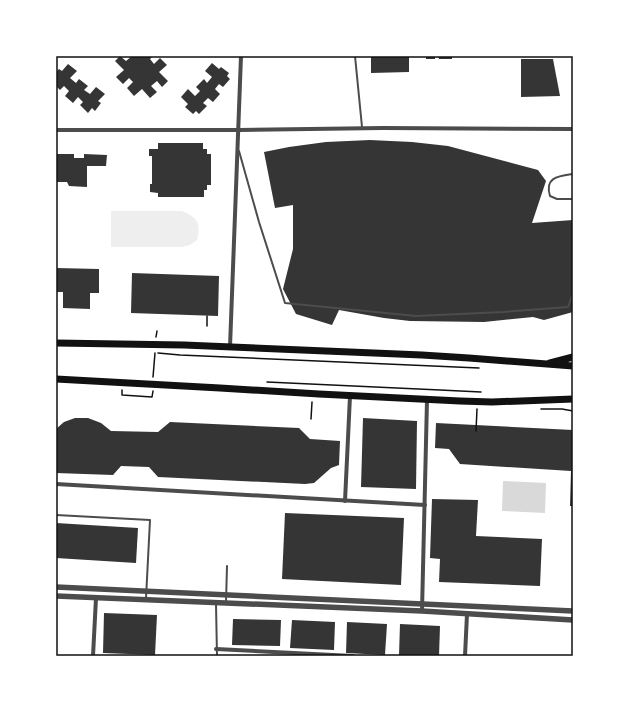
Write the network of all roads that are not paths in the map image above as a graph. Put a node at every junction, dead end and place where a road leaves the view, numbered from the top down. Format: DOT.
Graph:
graph roads {
  1 [pos="241,56"];
  2 [pos="355,56"];
  3 [pos="362,128"];
  4 [pos="573,129"];
  5 [pos="56,130"];
  6 [pos="238,130"];
  7 [pos="237,146"];
  8 [pos="573,174"];
  9 [pos="573,199"];
  10 [pos="573,293"];
  11 [pos="56,343"];
  12 [pos="230,347"];
  13 [pos="573,356"];
  14 [pos="543,364"];
  15 [pos="573,366"];
  16 [pos="56,379"];
  17 [pos="350,396"];
  18 [pos="427,400"];
  19 [pos="573,400"];
  20 [pos="56,484"];
  21 [pos="345,501"];
  22 [pos="425,505"];
  23 [pos="56,515"];
  24 [pos="227,566"];
  25 [pos="56,588"];
  26 [pos="146,592"];
  27 [pos="226,595"];
  28 [pos="56,596"];
  29 [pos="96,598"];
  30 [pos="146,600"];
  31 [pos="216,603"];
  32 [pos="226,603"];
  33 [pos="422,604"];
  34 [pos="422,611"];
  35 [pos="573,611"];
  36 [pos="467,614"];
  37 [pos="573,620"];
  38 [pos="216,649"];
  39 [pos="92,656"];
  40 [pos="217,656"];
  41 [pos="353,656"];
  42 [pos="465,656"];
  1 -- 6 [label="street"];
  2 -- 3 [label="lane"];
  3 -- 4 [label="street"];
  3 -- 6 [label="street"];
  5 -- 6 [label="street"];
  6 -- 7 [label="street"];
  7 -- 10 [label="lane"];
  7 -- 12 [label="street"];
  8 -- 9 [label="lane"];
  11 -- 12 [label="highway"];
  12 -- 14 [label="highway"];
  13 -- 14 [label="highway"];
  14 -- 15 [label="highway"];
  16 -- 17 [label="highway"];
  17 -- 18 [label="highway"];
  17 -- 21 [label="street"];
  18 -- 19 [label="highway"];
  18 -- 22 [label="street"];
  20 -- 21 [label="street"];
  21 -- 22 [label="street"];
  22 -- 33 [label="street"];
  23 -- 26 [label="lane"];
  24 -- 27 [label="lane"];
  25 -- 26 [label="street"];
  26 -- 27 [label="street"];
  26 -- 30 [label="lane"];
  27 -- 32 [label="lane"];
  27 -- 33 [label="street"];
  28 -- 29 [label="street"];
  29 -- 30 [label="street"];
  29 -- 39 [label="street"];
  30 -- 31 [label="street"];
  31 -- 32 [label="street"];
  31 -- 38 [label="lane"];
  32 -- 34 [label="street"];
  33 -- 34 [label="street"];
  33 -- 35 [label="street"];
  34 -- 36 [label="street"];
  36 -- 37 [label="street"];
  36 -- 42 [label="street"];
  38 -- 40 [label="lane"];
  38 -- 41 [label="street"];
}
